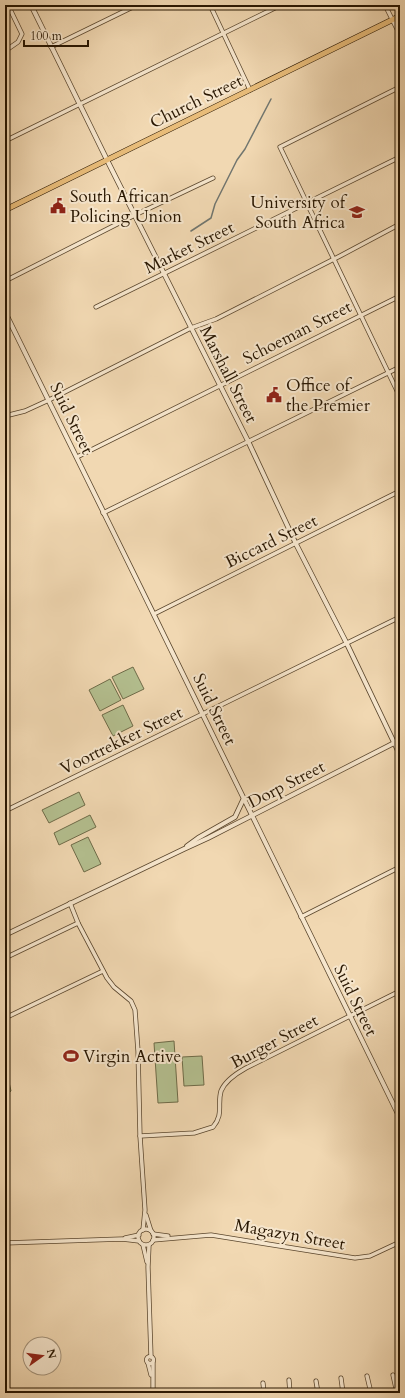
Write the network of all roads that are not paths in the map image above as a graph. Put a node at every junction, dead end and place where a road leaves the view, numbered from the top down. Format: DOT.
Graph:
graph roads {
  1 [pos="8,5"];
  2 [pos="31,5"];
  3 [pos="137,5"];
  4 [pos="210,5"];
  5 [pos="281,5"];
  6 [pos="386,5"];
  7 [pos="400,16"];
  8 [pos="393,18"];
  9 [pos="223,33"];
  10 [pos="400,35"];
  11 [pos="51,47"];
  12 [pos="5,51"];
  13 [pos="400,87"];
  14 [pos="250,90"];
  15 [pos="80,103"];
  16 [pos="5,141"];
  17 [pos="400,157"];
  18 [pos="107,160"];
  19 [pos="213,178"];
  20 [pos="307,202"];
  21 [pos="5,210"];
  22 [pos="135,215"];
  23 [pos="400,224"];
  24 [pos="334,260"];
  25 [pos="164,274"];
  26 [pos="5,281"];
  27 [pos="400,296"];
  28 [pos="96,307"];
  29 [pos="5,312"];
  30 [pos="360,315"];
  31 [pos="191,328"];
  32 [pos="400,367"];
  33 [pos="388,373"];
  34 [pos="220,386"];
  35 [pos="400,397"];
  36 [pos="49,400"];
  37 [pos="5,416"];
  38 [pos="248,441"];
  39 [pos="77,457"];
  40 [pos="400,491"];
  41 [pos="103,513"];
  42 [pos="296,544"];
  43 [pos="154,614"];
  44 [pos="400,617"];
  45 [pos="347,644"];
  46 [pos="203,714"];
  47 [pos="400,740"];
  48 [pos="394,743"];
  49 [pos="400,756"];
  50 [pos="243,800"];
  51 [pos="5,811"];
  52 [pos="251,816"];
  53 [pos="184,849"];
  54 [pos="400,867"];
  55 [pos="70,903"];
  56 [pos="301,917"];
  57 [pos="78,923"];
  58 [pos="5,935"];
  59 [pos="5,958"];
  60 [pos="103,971"];
  61 [pos="400,991"];
  62 [pos="350,1016"];
  63 [pos="5,1018"];
  64 [pos="400,1118"];
  65 [pos="140,1136"];
  66 [pos="145,1210"];
  67 [pos="143,1230"];
  68 [pos="152,1233"];
  69 [pos="139,1235"];
  70 [pos="173,1237"];
  71 [pos="122,1239"];
  72 [pos="153,1240"];
  73 [pos="139,1241"];
  74 [pos="400,1242"];
  75 [pos="5,1243"];
  76 [pos="149,1244"];
  77 [pos="143,1245"];
  78 [pos="148,1267"];
  79 [pos="393,1375"];
  80 [pos="367,1376"];
  81 [pos="341,1378"];
  82 [pos="289,1380"];
  83 [pos="316,1381"];
  84 [pos="263,1383"];
  85 [pos="153,1393"];
  86 [pos="264,1393"];
  87 [pos="290,1393"];
  88 [pos="318,1393"];
  89 [pos="343,1393"];
  90 [pos="371,1393"];
  91 [pos="397,1393"];
  1 -- 12 [label="street"];
  2 -- 11 [label="street, Marshall Street"];
  3 -- 11 [label="street"];
  4 -- 9 [label="street"];
  5 -- 9 [label="street"];
  6 -- 8 [label="street"];
  7 -- 8 [label="main road, Church Street"];
  8 -- 10 [label="street"];
  8 -- 14 [label="main road, Church Street"];
  9 -- 14 [label="street"];
  9 -- 15 [label="street"];
  11 -- 15 [label="street, Marshall Street"];
  13 -- 20 [label="street"];
  14 -- 18 [label="main road, Church Street"];
  15 -- 16 [label="street"];
  15 -- 18 [label="street, Marshall Street"];
  17 -- 20 [label="street, Market Street"];
  18 -- 21 [label="main road, Church Street"];
  18 -- 22 [label="street, Marshall Street"];
  19 -- 22 [label="street"];
  20 -- 24 [label="street"];
  20 -- 25 [label="street, Market Street"];
  22 -- 25 [label="street, Marshall Street"];
  22 -- 26 [label="street"];
  23 -- 24 [label="street"];
  24 -- 30 [label="street"];
  24 -- 31 [label="street"];
  25 -- 28 [label="street, Market Street"];
  25 -- 31 [label="street, Marshall Street"];
  27 -- 30 [label="street, Schoeman Street"];
  29 -- 36 [label="street, Suid Street"];
  30 -- 33 [label="street"];
  30 -- 34 [label="street, Schoeman Street"];
  31 -- 34 [label="street, Marshall Street"];
  31 -- 36 [label="street"];
  32 -- 33 [label="street"];
  33 -- 35 [label="street"];
  33 -- 38 [label="street"];
  34 -- 38 [label="street, Marshall Street"];
  34 -- 39 [label="street, Schoeman Street"];
  36 -- 37 [label="street"];
  36 -- 39 [label="street, Suid Street"];
  38 -- 41 [label="street"];
  38 -- 42 [label="street, Marshall Street"];
  39 -- 41 [label="street, Suid Street"];
  40 -- 42 [label="street, Biccard Street"];
  41 -- 43 [label="street, Suid Street"];
  42 -- 43 [label="street, Biccard Street"];
  42 -- 45 [label="street, Marshall Street"];
  43 -- 46 [label="street, Suid Street"];
  44 -- 45 [label="street, Voortrekker Street"];
  45 -- 46 [label="street, Voortrekker Street"];
  45 -- 48 [label="street, Marshall Street"];
  46 -- 50 [label="street, Suid Street"];
  46 -- 51 [label="street, Voortrekker Street"];
  47 -- 48 [label="street, Dorp Street"];
  48 -- 49 [label="street, Marshall Street"];
  48 -- 52 [label="street, Dorp Street"];
  50 -- 52 [label="street, Suid Street"];
  50 -- 53 [label="street, Dorp Street"];
  52 -- 53 [label="street, Dorp Street"];
  52 -- 56 [label="street, Suid Street"];
  53 -- 55 [label="street, Dorp Street"];
  54 -- 56 [label="street"];
  55 -- 57 [label="street"];
  55 -- 58 [label="street, Dorp Street"];
  56 -- 62 [label="street, Suid Street"];
  57 -- 59 [label="street"];
  57 -- 60 [label="street"];
  60 -- 63 [label="street"];
  60 -- 65 [label="street"];
  61 -- 62 [label="street, Burger Street"];
  62 -- 64 [label="street, Suid Street"];
  62 -- 65 [label="street, Burger Street"];
  65 -- 66 [label="street"];
  66 -- 67 [label="street"];
  66 -- 68 [label="street"];
  67 -- 68 [label="street"];
  67 -- 69 [label="street"];
  68 -- 70 [label="street, Magazyn Street"];
  68 -- 72 [label="street"];
  69 -- 71 [label="street"];
  69 -- 73 [label="street"];
  70 -- 72 [label="street, Magazyn Street"];
  70 -- 74 [label="street, Magazyn Street"];
  71 -- 73 [label="street"];
  71 -- 75 [label="street"];
  72 -- 76 [label="street"];
  73 -- 77 [label="street"];
  76 -- 77 [label="street"];
  76 -- 78 [label="street"];
  77 -- 78 [label="street"];
  78 -- 85 [label="street"];
  79 -- 91 [label="street"];
  80 -- 90 [label="street"];
  81 -- 89 [label="street"];
  82 -- 87 [label="street"];
  83 -- 88 [label="street"];
  84 -- 86 [label="street"];
}
